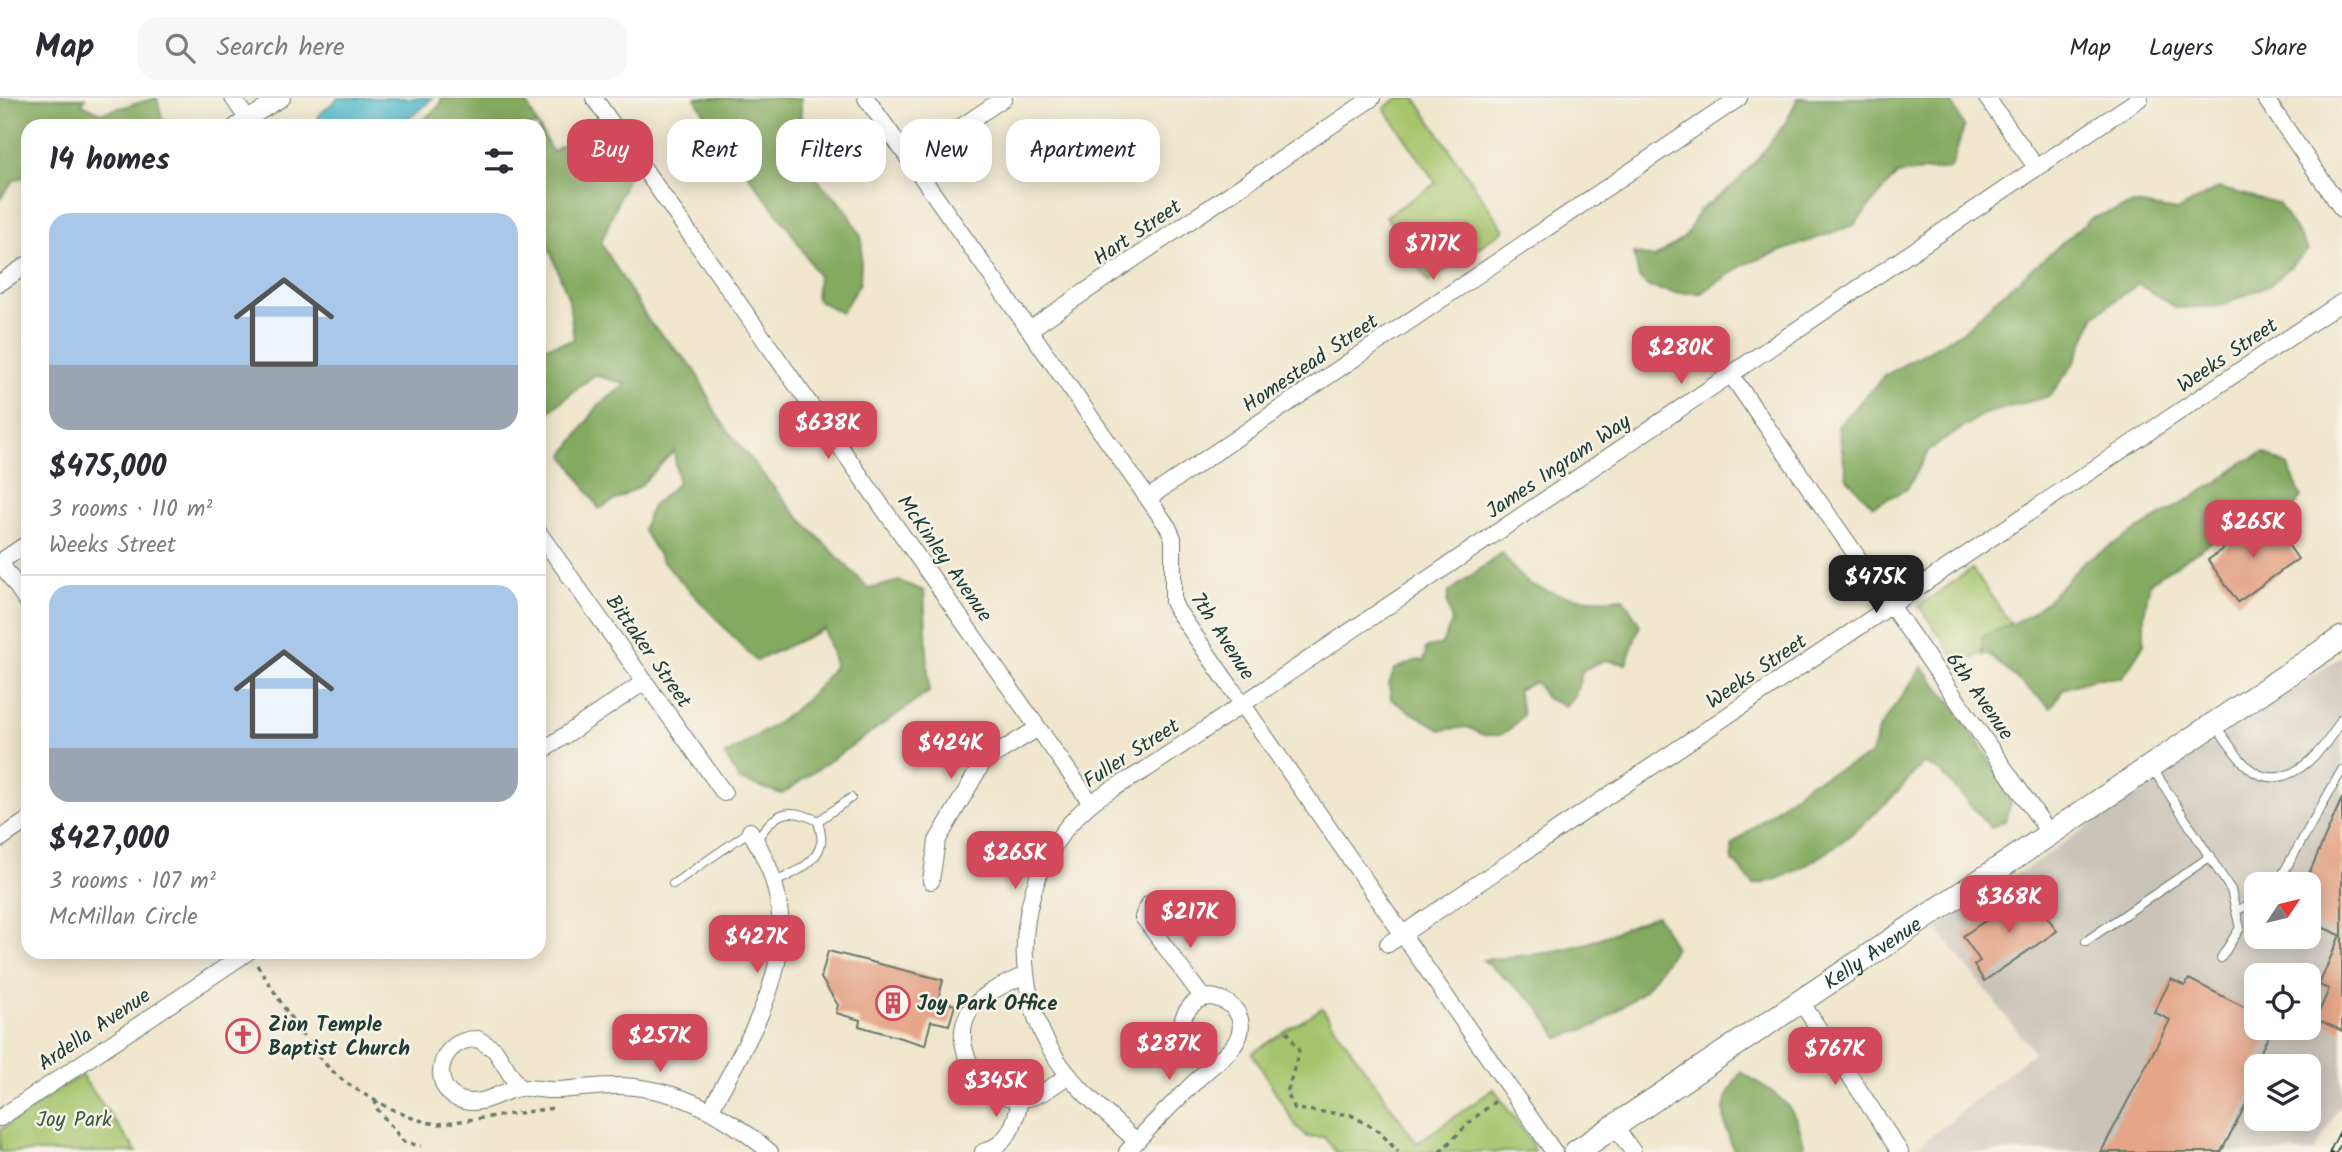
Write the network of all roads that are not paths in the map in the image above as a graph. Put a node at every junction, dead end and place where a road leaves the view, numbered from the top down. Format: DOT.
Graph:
graph roads {
  1 [pos="233,98"];
  2 [pos="282,98"];
  3 [pos="594,98"];
  4 [pos="866,98"];
  5 [pos="1004,98"];
  6 [pos="1372,98"];
  7 [pos="1739,98"];
  8 [pos="1987,98"];
  9 [pos="2140,98"];
  10 [pos="2271,100"];
  11 [pos="243,119"];
  12 [pos="252,119"];
  13 [pos="973,119"];
  14 [pos="900,147"];
  15 [pos="2036,167"];
  16 [pos="925,182"];
  17 [pos="2342,209"];
  18 [pos="21,269"];
  19 [pos="0,284"];
  20 [pos="2342,302"];
  21 [pos="1030,329"];
  22 [pos="1731,375"];
  23 [pos="1148,498"];
  24 [pos="546,543"];
  25 [pos="21,548"];
  26 [pos="0,562"];
  27 [pos="21,593"];
  28 [pos="1893,606"];
  29 [pos="2339,643"];
  30 [pos="645,682"];
  31 [pos="1243,704"];
  32 [pos="2342,718"];
  33 [pos="2214,724"];
  34 [pos="1038,728"];
  35 [pos="546,748"];
  36 [pos="2151,767"];
  37 [pos="2342,770"];
  38 [pos="724,793"];
  39 [pos="851,798"];
  40 [pos="1091,803"];
  41 [pos="818,821"];
  42 [pos="21,825"];
  43 [pos="2050,834"];
  44 [pos="753,836"];
  45 [pos="0,839"];
  46 [pos="2211,856"];
  47 [pos="2284,872"];
  48 [pos="931,881"];
  49 [pos="775,882"];
  50 [pos="673,884"];
  51 [pos="1150,903"];
  52 [pos="2244,907"];
  53 [pos="2236,911"];
  54 [pos="1404,934"];
  55 [pos="2085,941"];
  56 [pos="1388,944"];
  57 [pos="2221,958"];
  58 [pos="237,959"];
  59 [pos="1025,975"];
  60 [pos="1203,998"];
  61 [pos="1801,1002"];
  62 [pos="1213,1064"];
  63 [pos="1069,1075"];
  64 [pos="519,1088"];
  65 [pos="1020,1098"];
  66 [pos="711,1109"];
  67 [pos="0,1118"];
  68 [pos="1615,1126"];
  69 [pos="1132,1147"];
  70 [pos="769,1152"];
  71 [pos="984,1152"];
  72 [pos="1554,1152"];
  73 [pos="1576,1152"];
  74 [pos="1633,1152"];
  75 [pos="1900,1152"];
  1 -- 11 [label="street"];
  2 -- 12 [label="street"];
  3 -- 34 [label="street, McKinley Avenue"];
  4 -- 14 [label="street, 7th Avenue"];
  5 -- 13 [label="street"];
  6 -- 21 [label="street, Hart Street"];
  7 -- 23 [label="street, Homestead Street"];
  8 -- 15 [label="street"];
  9 -- 15 [label="street, James Ingram Way"];
  10 -- 17 [label="street"];
  15 -- 22 [label="street, James Ingram Way"];
  16 -- 21 [label="street, 7th Avenue"];
  18 -- 19 [label="street"];
  20 -- 28 [label="street, Weeks Street"];
  21 -- 23 [label="street, 7th Avenue"];
  22 -- 28 [label="street, 6th Avenue"];
  22 -- 31 [label="street, James Ingram Way"];
  23 -- 31 [label="street, 7th Avenue"];
  24 -- 30 [label="street, Bittaker Street"];
  25 -- 26 [label="street"];
  26 -- 27 [label="street"];
  28 -- 43 [label="street, 6th Avenue"];
  28 -- 54 [label="street, Weeks Street"];
  29 -- 33 [label="main road, Kelly Avenue"];
  30 -- 35 [label="street"];
  30 -- 38 [label="street, Bittaker Street"];
  31 -- 40 [label="street, Fuller Street"];
  31 -- 54 [label="street, 7th Avenue"];
  32 -- 33 [label="lane"];
  33 -- 36 [label="main road, Kelly Avenue"];
  34 -- 40 [label="street, McKinley Avenue"];
  34 -- 48 [label="street"];
  36 -- 43 [label="main road, Kelly Avenue"];
  36 -- 46 [label="lane"];
  37 -- 47 [label="lane"];
  39 -- 41 [label="lane"];
  40 -- 59 [label="street, Fuller Street"];
  41 -- 44 [label="lane"];
  41 -- 49 [label="lane"];
  42 -- 45 [label="street"];
  43 -- 61 [label="main road, Kelly Avenue"];
  44 -- 49 [label="street"];
  44 -- 50 [label="lane"];
  46 -- 53 [label="lane"];
  46 -- 55 [label="lane"];
  49 -- 66 [label="street"];
  51 -- 60 [label="street"];
  52 -- 53 [label="lane"];
  53 -- 57 [label="lane"];
  54 -- 56 [label="street, Weeks Street"];
  54 -- 72 [label="street, 7th Avenue"];
  58 -- 67 [label="street, Ardella Avenue"];
  59 -- 63 [label="street, Fuller Street"];
  59 -- 65 [label="street"];
  60 -- 62 [label="street"];
  60 -- 62 [label="street"];
  61 -- 68 [label="main road, Kelly Avenue"];
  61 -- 75 [label="street"];
  62 -- 69 [label="street"];
  63 -- 65 [label="street"];
  63 -- 69 [label="street, Fuller Street"];
  64 -- 64 [label="street"];
  64 -- 66 [label="street"];
  65 -- 71 [label="street"];
  66 -- 70 [label="street"];
  68 -- 73 [label="main road, Kelly Avenue"];
  68 -- 74 [label="street"];
}
